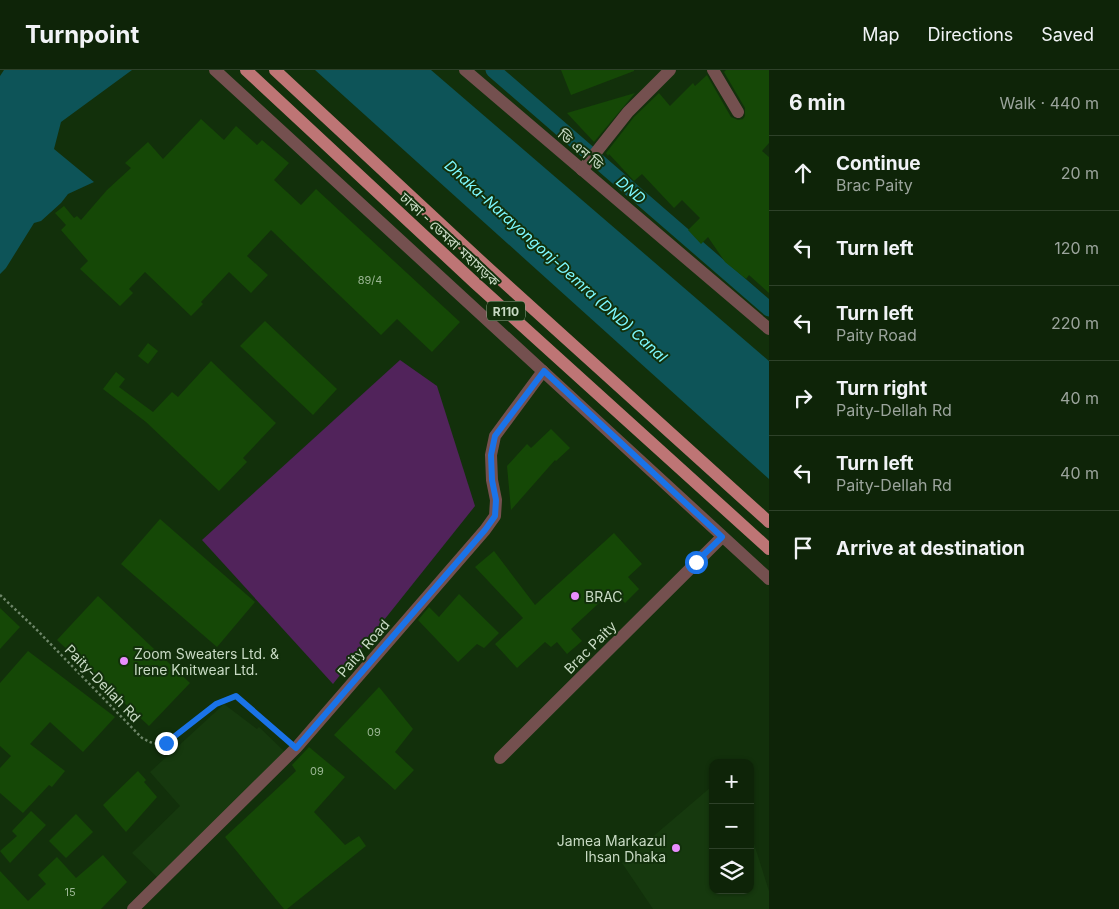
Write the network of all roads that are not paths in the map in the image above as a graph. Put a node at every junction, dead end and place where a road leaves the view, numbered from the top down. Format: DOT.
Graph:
graph roads {
  1 [pos="246,70"];
  2 [pos="275,70"];
  3 [pos="465,70"];
  4 [pos="670,70"];
  5 [pos="713,70"];
  6 [pos="218,71"];
  7 [pos="738,112"];
  8 [pos="582,170"];
  9 [pos="769,329"];
  10 [pos="544,371"];
  11 [pos="769,522"];
  12 [pos="722,537"];
  13 [pos="769,548"];
  14 [pos="769,579"];
  15 [pos="500,758"];
  16 [pos="133,909"];
  1 -- 13 [label="main road, ঢাকা - ডেমরা মহাসড়ক / R110"];
  2 -- 11 [label="main road, ঢাকা - ডেমরা মহাসড়ক / R110"];
  3 -- 8 [label="street, ডি এন ডি"];
  4 -- 8 [label="street"];
  5 -- 7 [label="street"];
  6 -- 10 [label="street"];
  8 -- 9 [label="street, ডি এন ডি"];
  10 -- 12 [label="street"];
  10 -- 16 [label="street, Paity Road"];
  12 -- 14 [label="street"];
  12 -- 15 [label="street, Brac Paity"];
}
